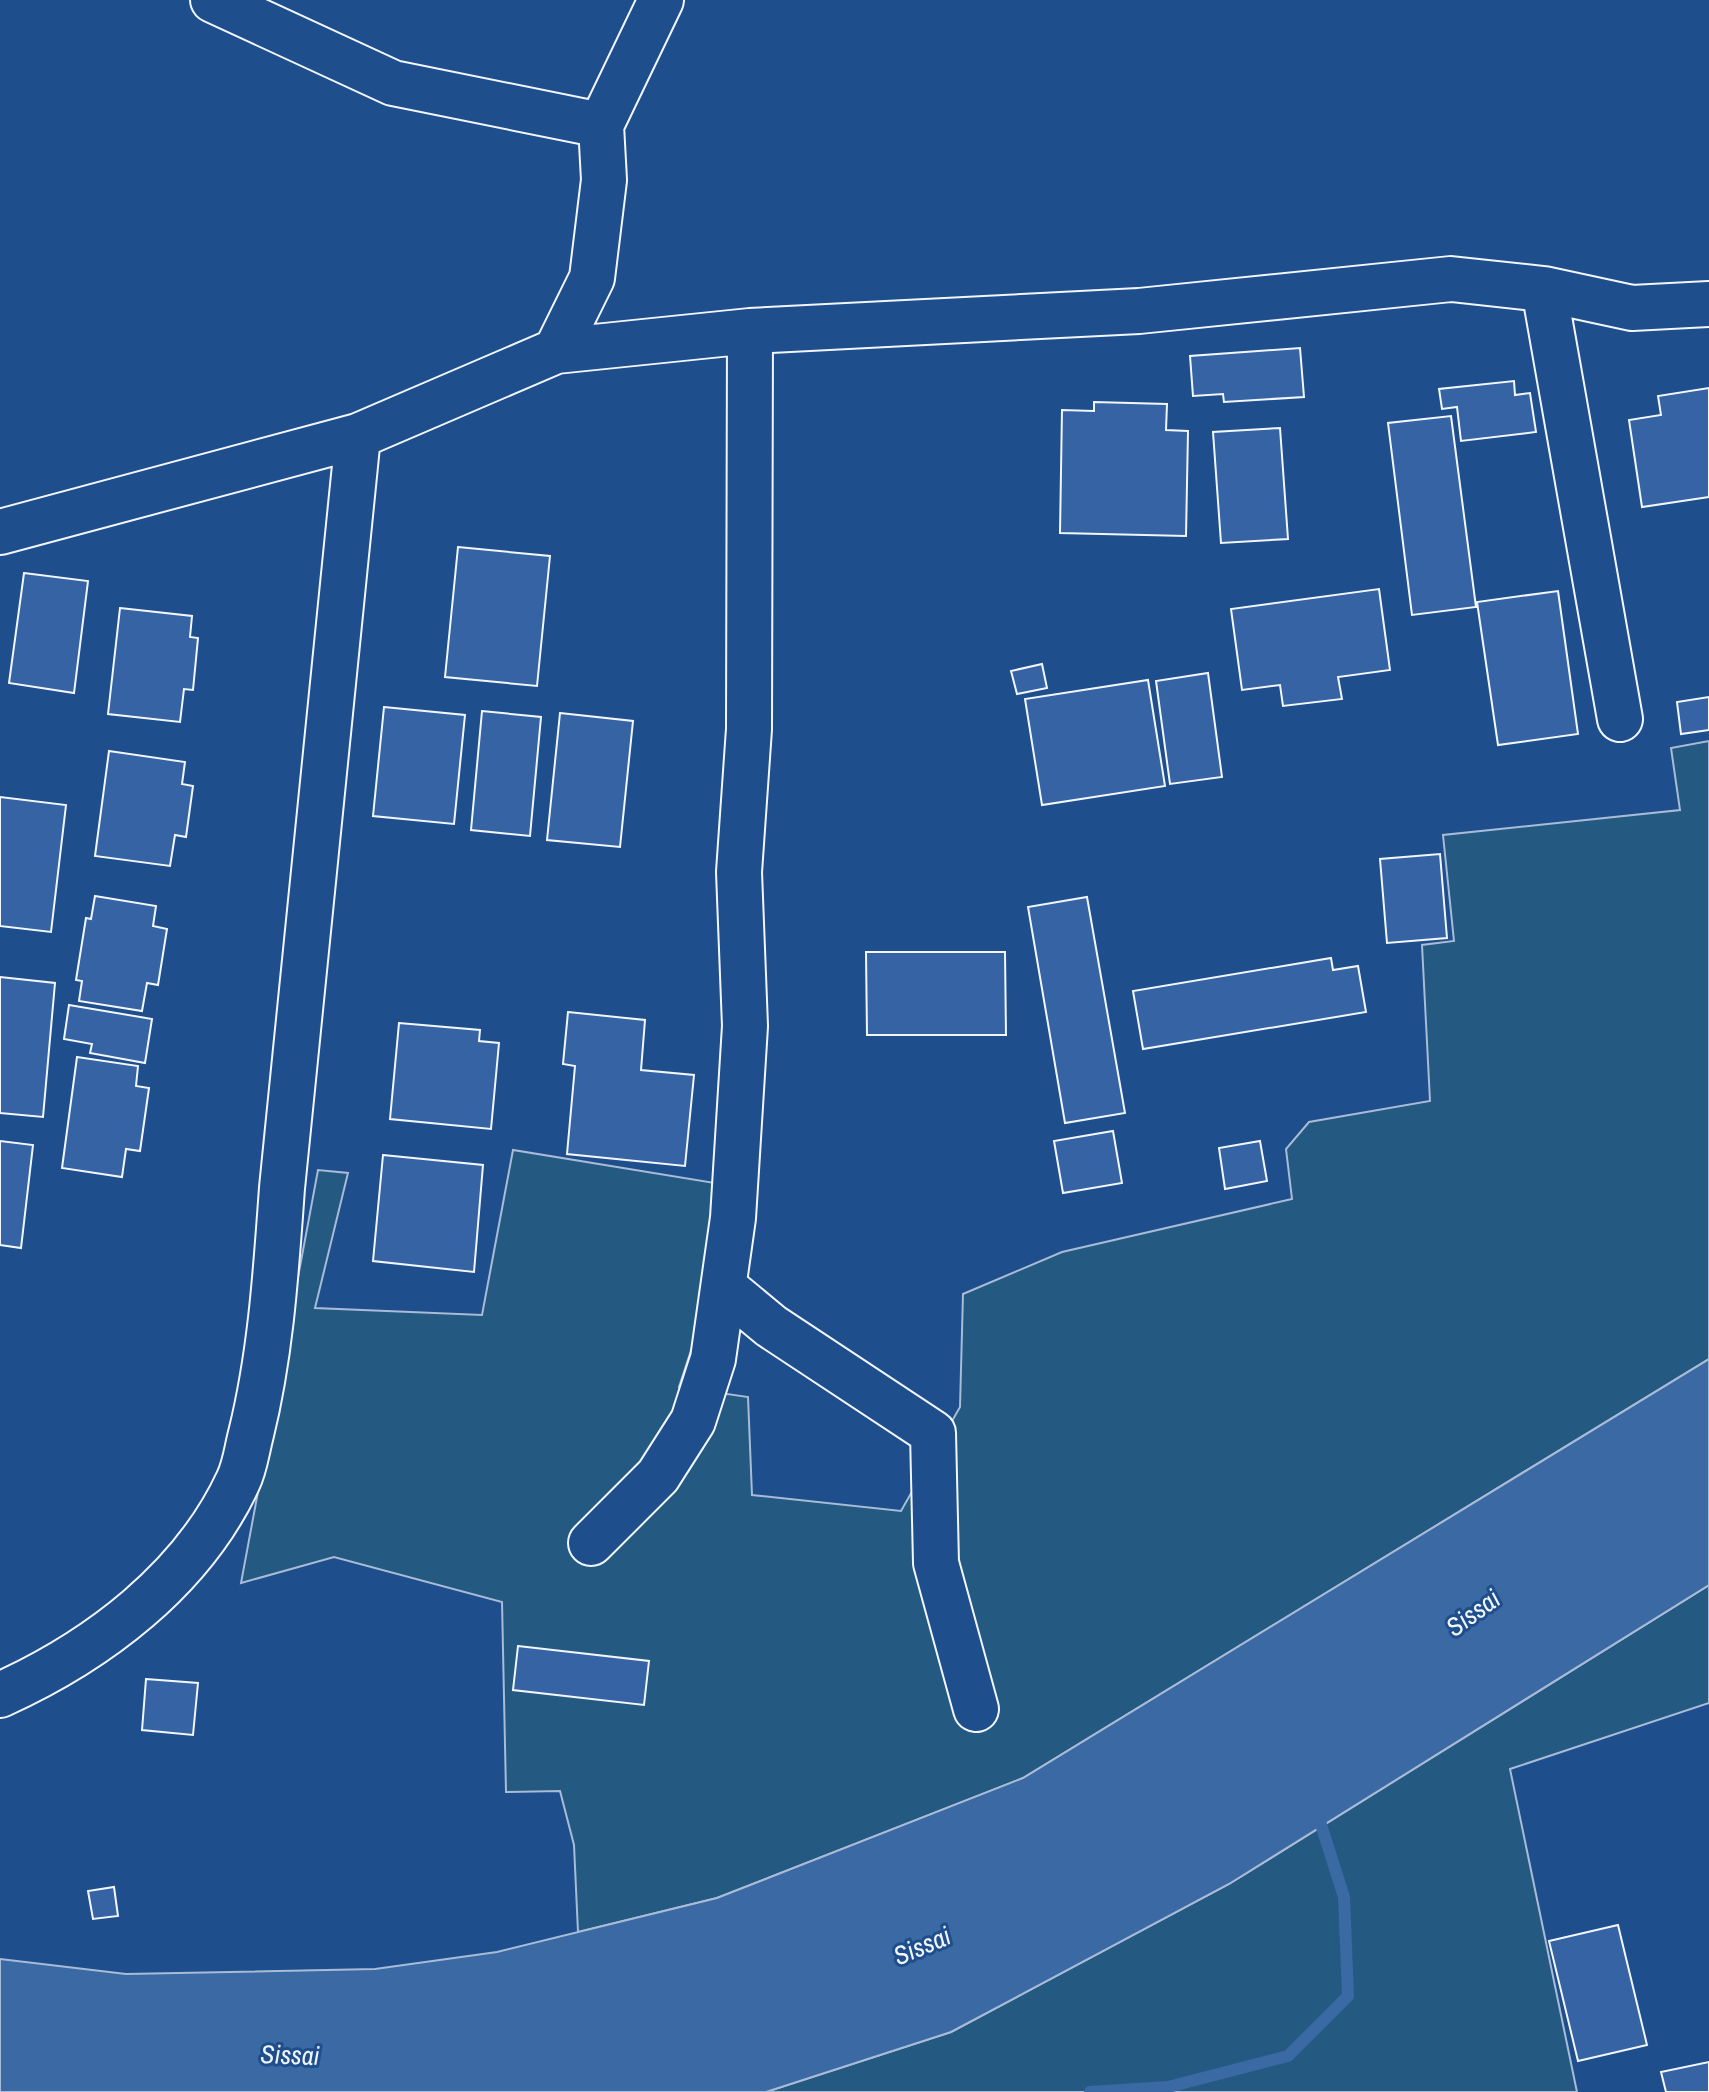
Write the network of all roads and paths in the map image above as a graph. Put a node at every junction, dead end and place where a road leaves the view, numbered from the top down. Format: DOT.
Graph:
graph roads {
  1 [pos="213,0"];
  2 [pos="661,0"];
  3 [pos="601,125"];
  4 [pos="1544,289"];
  5 [pos="1709,304"];
  6 [pos="750,331"];
  7 [pos="556,351"];
  8 [pos="358,436"];
  9 [pos="0,532"];
  10 [pos="1620,719"];
  11 [pos="724,1287"];
  12 [pos="591,1543"];
  13 [pos="0,1695"];
  14 [pos="976,1709"];
  1 -- 3 [label="street"];
  2 -- 3 [label="street"];
  3 -- 7 [label="street"];
  4 -- 5 [label="street"];
  4 -- 6 [label="street"];
  4 -- 10 [label="street"];
  6 -- 7 [label="street"];
  6 -- 11 [label="street"];
  7 -- 8 [label="street"];
  8 -- 9 [label="street"];
  8 -- 13 [label="street"];
  11 -- 12 [label="street"];
  11 -- 14 [label="street"];
}
